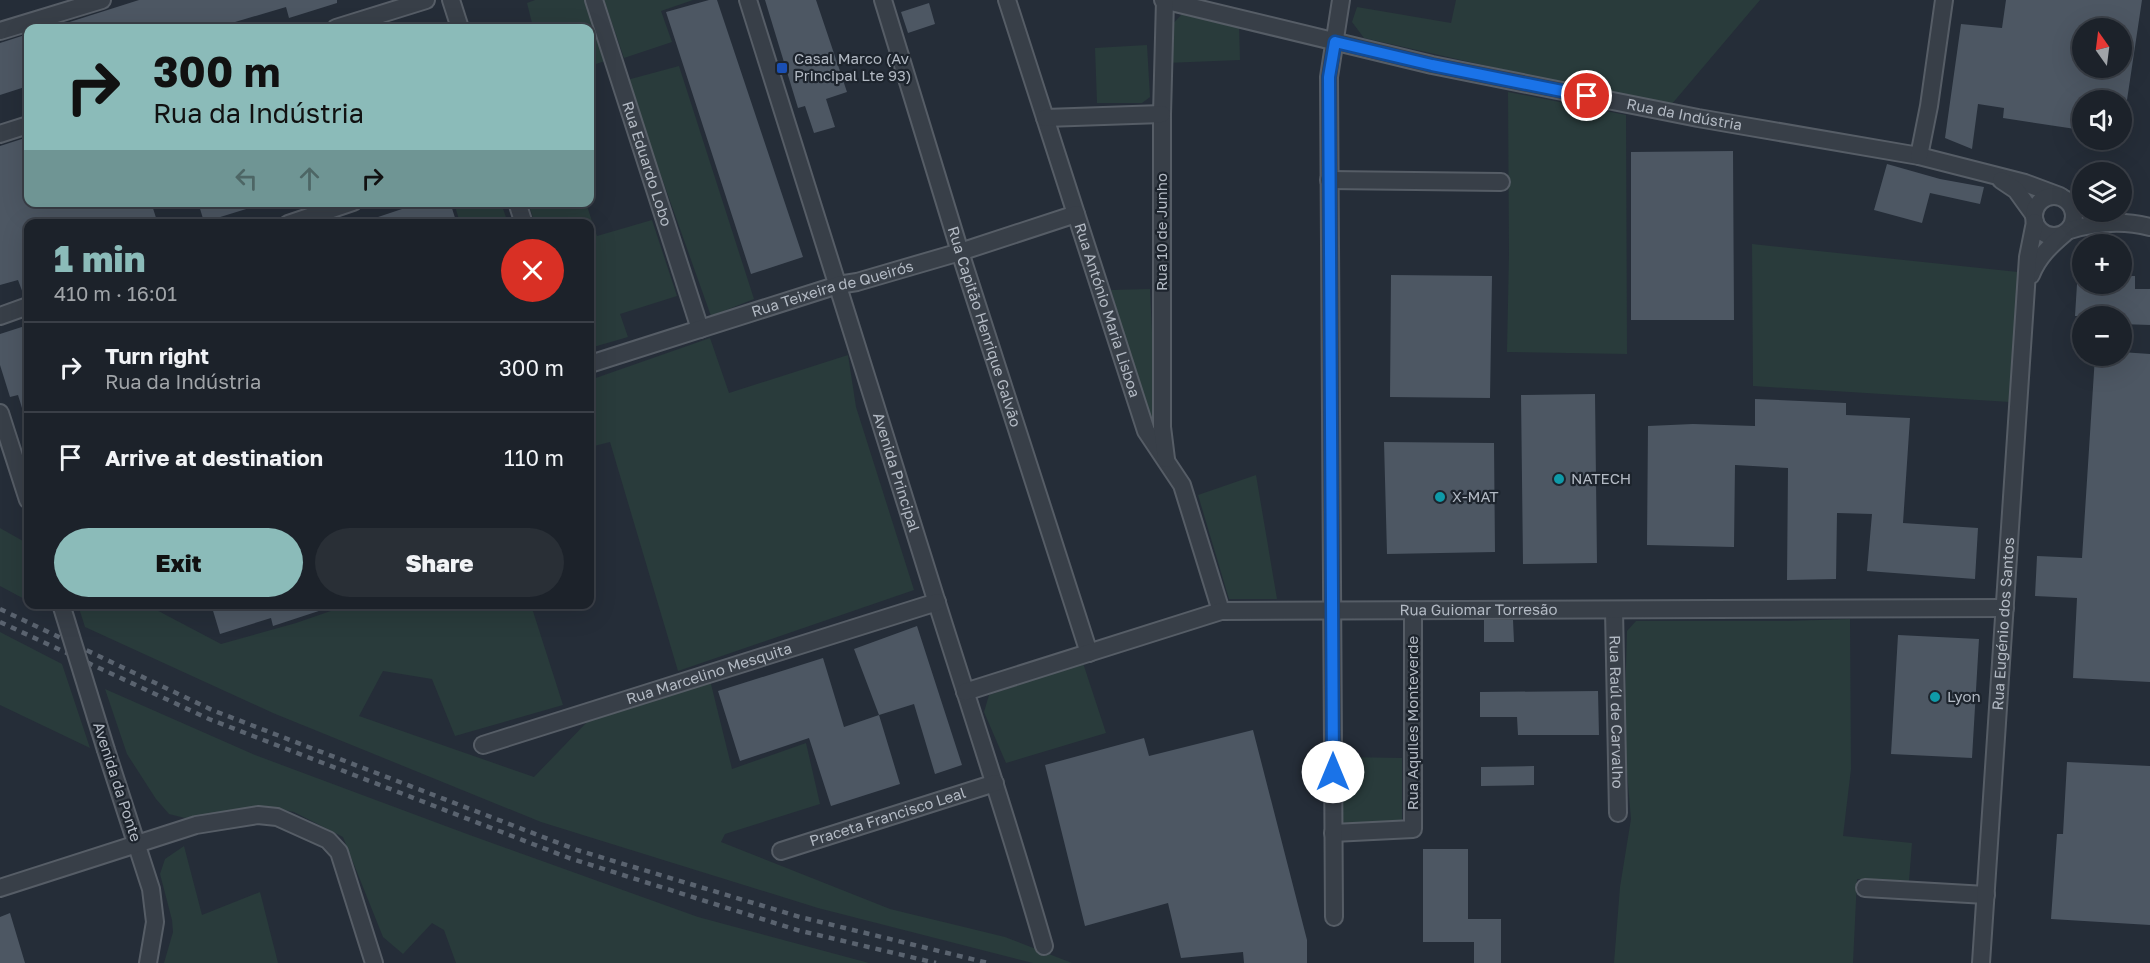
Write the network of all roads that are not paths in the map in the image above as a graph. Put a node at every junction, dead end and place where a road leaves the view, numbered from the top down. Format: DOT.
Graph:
graph roads {
  1 [pos="102,0"];
  2 [pos="426,0"];
  3 [pos="451,0"];
  4 [pos="594,0"];
  5 [pos="748,0"];
  6 [pos="883,0"];
  7 [pos="1007,0"];
  8 [pos="1164,0"];
  9 [pos="1341,0"];
  10 [pos="1944,0"];
  11 [pos="349,24"];
  12 [pos="459,24"];
  13 [pos="0,31"];
  14 [pos="1335,42"];
  15 [pos="1161,114"];
  16 [pos="1045,118"];
  17 [pos="24,127"];
  18 [pos="0,134"];
  19 [pos="1919,156"];
  20 [pos="1995,177"];
  21 [pos="1329,180"];
  22 [pos="1501,182"];
  23 [pos="2063,198"];
  24 [pos="2072,203"];
  25 [pos="338,207"];
  26 [pos="1076,214"];
  27 [pos="2035,218"];
  28 [pos="303,219"];
  29 [pos="2133,223"];
  30 [pos="2150,227"];
  31 [pos="2067,232"];
  32 [pos="960,252"];
  33 [pos="2027,284"];
  34 [pos="838,285"];
  35 [pos="24,307"];
  36 [pos="0,316"];
  37 [pos="700,329"];
  38 [pos="594,363"];
  39 [pos="0,413"];
  40 [pos="1167,463"];
  41 [pos="24,474"];
  42 [pos="937,602"];
  43 [pos="2005,608"];
  44 [pos="63,609"];
  45 [pos="1331,610"];
  46 [pos="1413,610"];
  47 [pos="1614,610"];
  48 [pos="1221,611"];
  49 [pos="1089,653"];
  50 [pos="965,692"];
  51 [pos="483,745"];
  52 [pos="995,783"];
  53 [pos="1618,813"];
  54 [pos="1333,833"];
  55 [pos="137,844"];
  56 [pos="781,851"];
  57 [pos="0,888"];
  58 [pos="1865,888"];
  59 [pos="1986,895"];
  60 [pos="1334,917"];
  61 [pos="1044,946"];
  62 [pos="148,963"];
  63 [pos="374,963"];
  64 [pos="1981,963"];
  1 -- 13 [label="street"];
  2 -- 11 [label="street"];
  3 -- 12 [label="street"];
  4 -- 37 [label="street, Rua Eduardo Lobo"];
  5 -- 34 [label="street, Avenida Principal"];
  6 -- 32 [label="street, Rua Capitão Henrique Galvão"];
  7 -- 16 [label="street, Rua António Maria Lisboa"];
  8 -- 14 [label="street, Rua da Indústria"];
  8 -- 15 [label="street, Rua 10 de Junho"];
  9 -- 14 [label="street"];
  10 -- 19 [label="street"];
  14 -- 19 [label="street, Rua da Indústria"];
  14 -- 21 [label="street"];
  15 -- 16 [label="street"];
  15 -- 40 [label="street, Rua 10 de Junho"];
  16 -- 26 [label="street, Rua António Maria Lisboa"];
  17 -- 18 [label="street"];
  19 -- 20 [label="street, Rua da Indústria"];
  20 -- 23 [label="street, Rua da Indústria"];
  20 -- 27 [label="street, Rua da Indústria"];
  21 -- 22 [label="street"];
  21 -- 45 [label="street"];
  23 -- 24 [label="street, Rua da Indústria"];
  23 -- 27 [label="street"];
  23 -- 31 [label="street"];
  25 -- 28 [label="street"];
  26 -- 32 [label="street, Rua Teixeira de Queirós"];
  26 -- 40 [label="street, Rua António Maria Lisboa"];
  27 -- 31 [label="street"];
  27 -- 33 [label="street, Rua Eugénio dos Santos"];
  29 -- 30 [label="street"];
  29 -- 31 [label="street"];
  31 -- 33 [label="street, Rua Eugénio dos Santos"];
  32 -- 34 [label="street, Rua Teixeira de Queirós"];
  32 -- 49 [label="street, Rua Capitão Henrique Galvão"];
  33 -- 43 [label="street, Rua Eugénio dos Santos"];
  34 -- 37 [label="street, Rua Teixeira de Queirós"];
  34 -- 42 [label="street, Avenida Principal"];
  35 -- 36 [label="street"];
  37 -- 38 [label="street, Rua Teixeira de Queirós"];
  39 -- 41 [label="street"];
  40 -- 48 [label="street, Rua António Maria Lisboa"];
  42 -- 50 [label="street, Avenida Principal"];
  42 -- 51 [label="street, Rua Marcelino Mesquita"];
  43 -- 47 [label="street, Rua Guiomar Torresão"];
  43 -- 59 [label="street, Rua Eugénio dos Santos"];
  44 -- 55 [label="street, Avenida da Ponte, bridge"];
  45 -- 46 [label="street, Rua Guiomar Torresão"];
  45 -- 48 [label="street, Rua Guiomar Torresão"];
  45 -- 54 [label="street"];
  46 -- 47 [label="street, Rua Guiomar Torresão"];
  46 -- 54 [label="street, Rua Aquiles Monteverde"];
  47 -- 53 [label="street, Rua Raúl de Carvalho"];
  48 -- 49 [label="street, Rua Guiomar Torresão"];
  49 -- 50 [label="street, Rua Guiomar Torresão"];
  50 -- 52 [label="street, Avenida Principal"];
  52 -- 56 [label="street, Praceta Francisco Leal"];
  52 -- 61 [label="street, Avenida Principal"];
  54 -- 60 [label="street"];
  55 -- 57 [label="street"];
  55 -- 62 [label="street, Avenida da Ponte"];
  55 -- 63 [label="street"];
  58 -- 59 [label="street"];
  59 -- 64 [label="street, Rua Eugénio dos Santos"];
}
